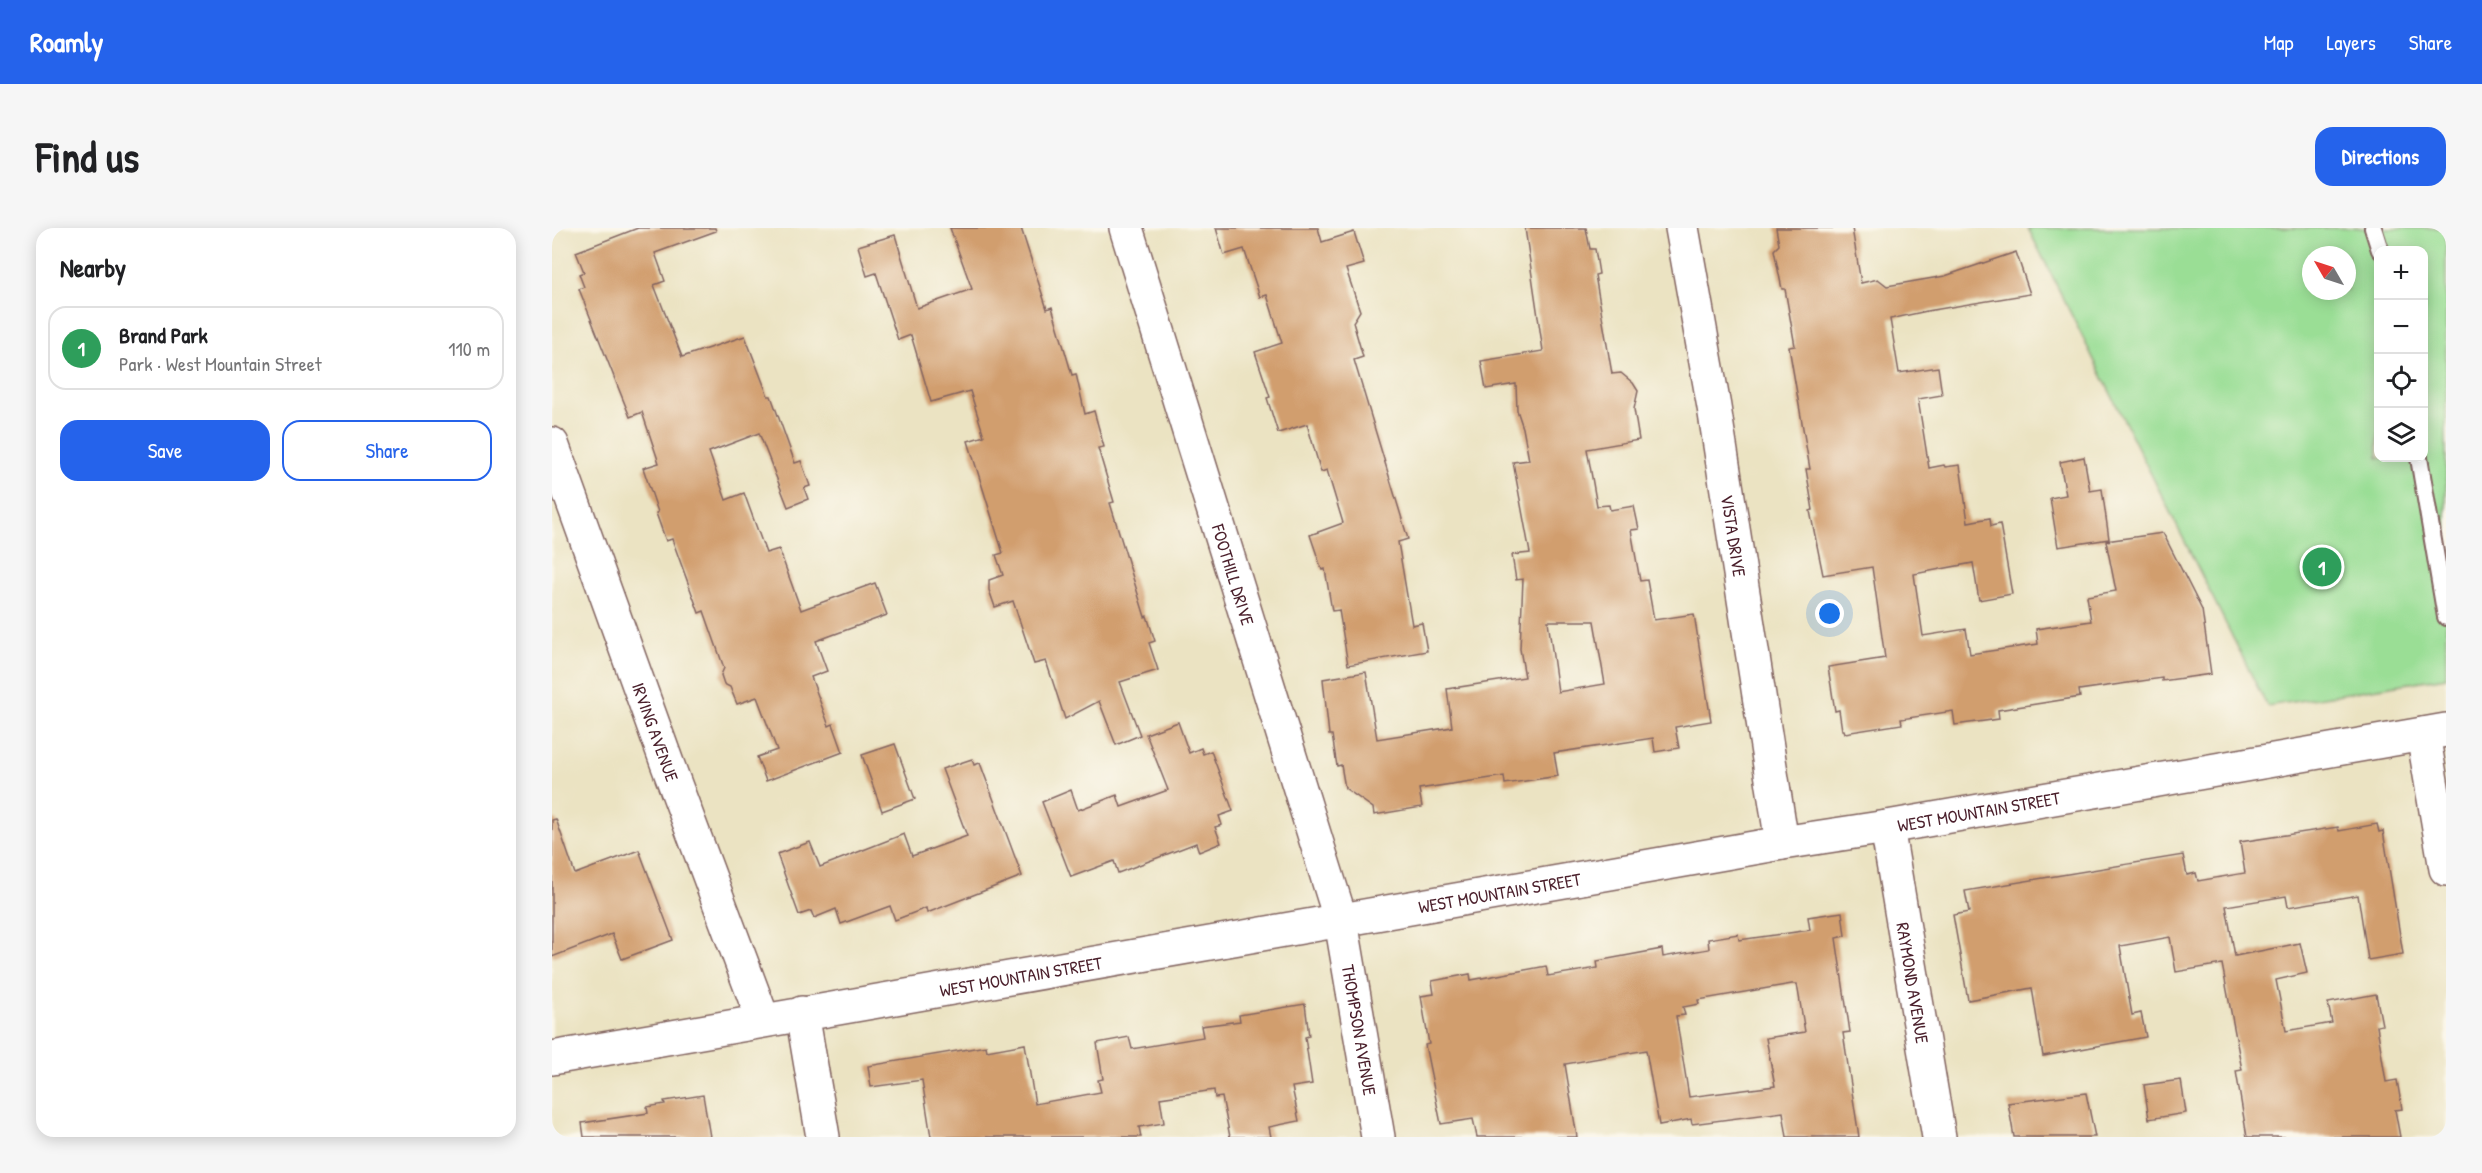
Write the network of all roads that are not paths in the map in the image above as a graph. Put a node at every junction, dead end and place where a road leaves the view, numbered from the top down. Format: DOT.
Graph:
graph roads {
  1 [pos="1126,228"];
  2 [pos="1682,228"];
  3 [pos="2373,228"];
  4 [pos="2379,246"];
  5 [pos="552,444"];
  6 [pos="2420,462"];
  7 [pos="2446,617"];
  8 [pos="2434,732"];
  9 [pos="1887,827"];
  10 [pos="1782,843"];
  11 [pos="2446,869"];
  12 [pos="1341,921"];
  13 [pos="802,1013"];
  14 [pos="763,1020"];
  15 [pos="552,1058"];
  16 [pos="823,1137"];
  17 [pos="1378,1137"];
  18 [pos="1939,1137"];
  1 -- 12 [label="street, FOOTHILL DRIVE"];
  2 -- 10 [label="street, VISTA DRIVE"];
  3 -- 4 [label="lane"];
  5 -- 14 [label="street, IRVING AVENUE"];
  6 -- 7 [label="lane"];
  8 -- 9 [label="street, WEST MOUNTAIN STREET"];
  8 -- 11 [label="street"];
  9 -- 10 [label="street, WEST MOUNTAIN STREET"];
  9 -- 18 [label="street, RAYMOND AVENUE"];
  10 -- 12 [label="street, WEST MOUNTAIN STREET"];
  12 -- 13 [label="street, WEST MOUNTAIN STREET"];
  12 -- 17 [label="street, THOMPSON AVENUE"];
  13 -- 14 [label="street, WEST MOUNTAIN STREET"];
  13 -- 16 [label="street"];
  14 -- 15 [label="street, WEST MOUNTAIN STREET"];
}
